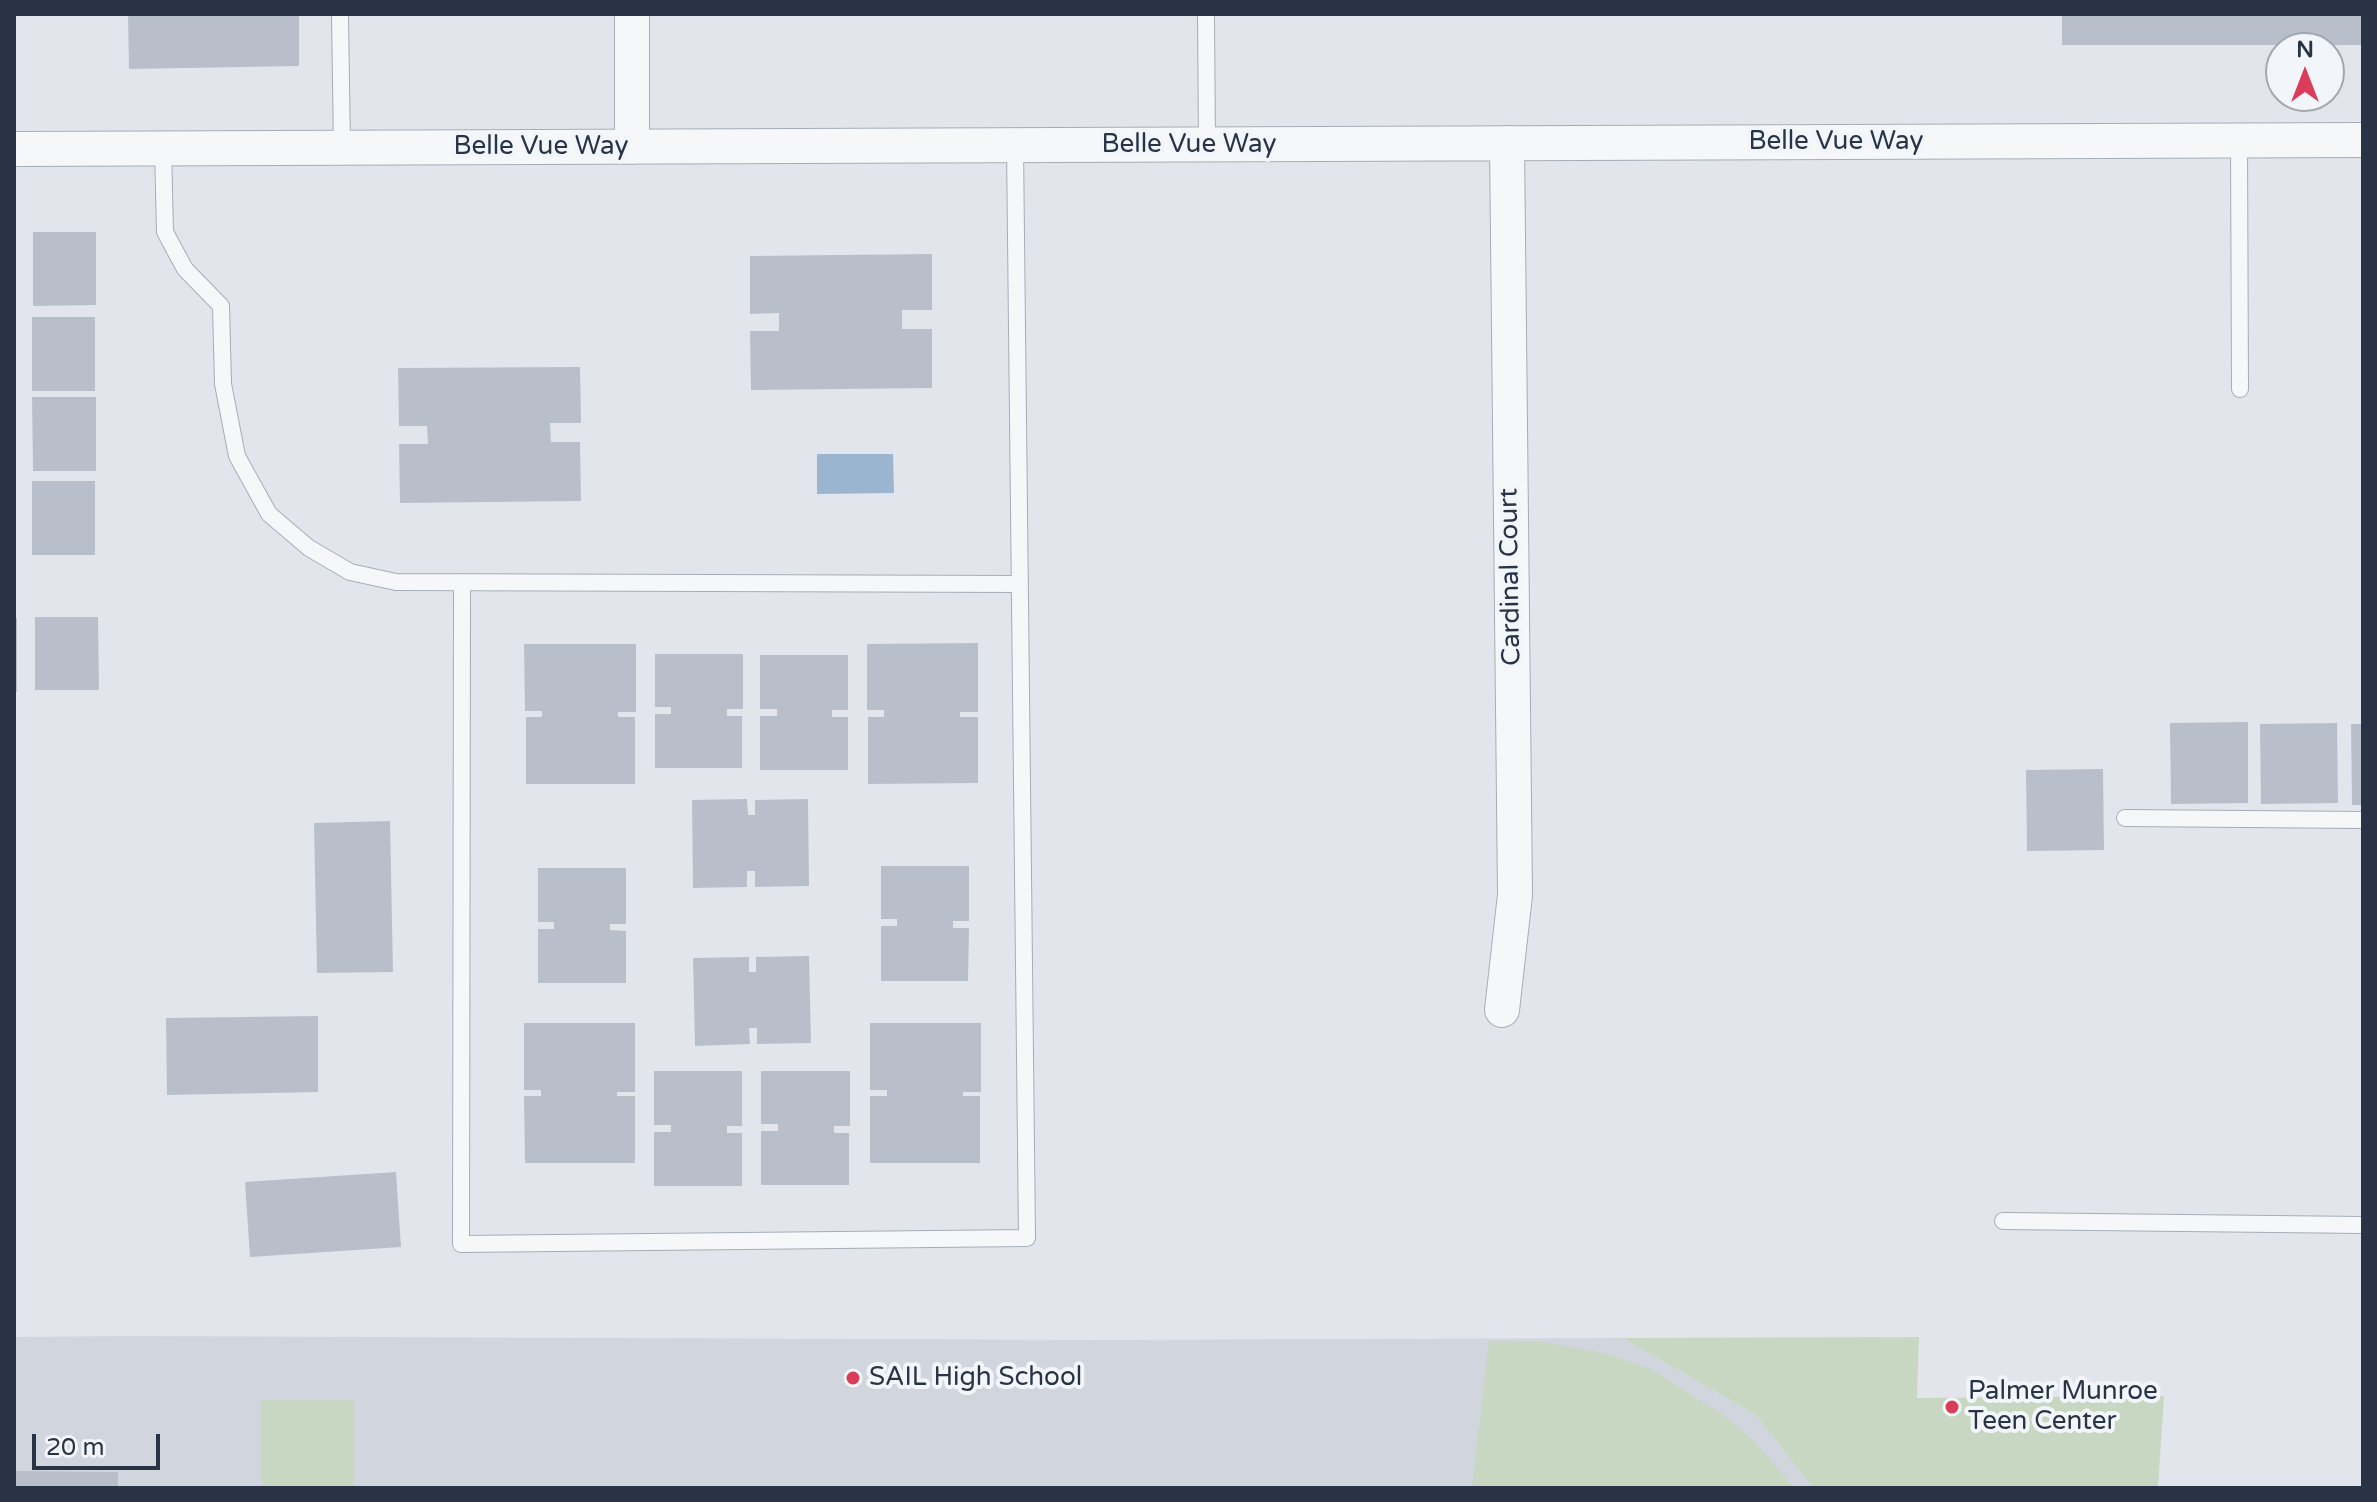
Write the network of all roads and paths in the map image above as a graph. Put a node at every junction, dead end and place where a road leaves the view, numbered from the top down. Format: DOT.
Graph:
graph roads {
  1 [pos="340,14"];
  2 [pos="632,14"];
  3 [pos="1206,14"];
  4 [pos="2363,140"];
  5 [pos="2239,141"];
  6 [pos="1507,143"];
  7 [pos="1207,145"];
  8 [pos="1015,146"];
  9 [pos="632,147"];
  10 [pos="163,148"];
  11 [pos="342,148"];
  12 [pos="14,149"];
  13 [pos="2240,389"];
  14 [pos="462,582"];
  15 [pos="1020,584"];
  16 [pos="2125,818"];
  17 [pos="2363,820"];
  18 [pos="1502,1010"];
  19 [pos="2003,1221"];
  20 [pos="2363,1225"];
  1 -- 11 [label="lane"];
  2 -- 9 [label="street"];
  3 -- 7 [label="lane"];
  4 -- 5 [label="street, Belle Vue Way"];
  5 -- 6 [label="street, Belle Vue Way"];
  5 -- 13 [label="lane"];
  6 -- 7 [label="street, Belle Vue Way"];
  6 -- 18 [label="street, Cardinal Court"];
  7 -- 8 [label="street, Belle Vue Way"];
  8 -- 9 [label="street, Belle Vue Way"];
  8 -- 15 [label="lane"];
  9 -- 11 [label="street, Belle Vue Way"];
  10 -- 11 [label="street, Belle Vue Way"];
  10 -- 12 [label="street, Belle Vue Way"];
  10 -- 14 [label="lane"];
  14 -- 15 [label="lane"];
  14 -- 15 [label="lane"];
  16 -- 17 [label="lane"];
  19 -- 20 [label="lane"];
}
